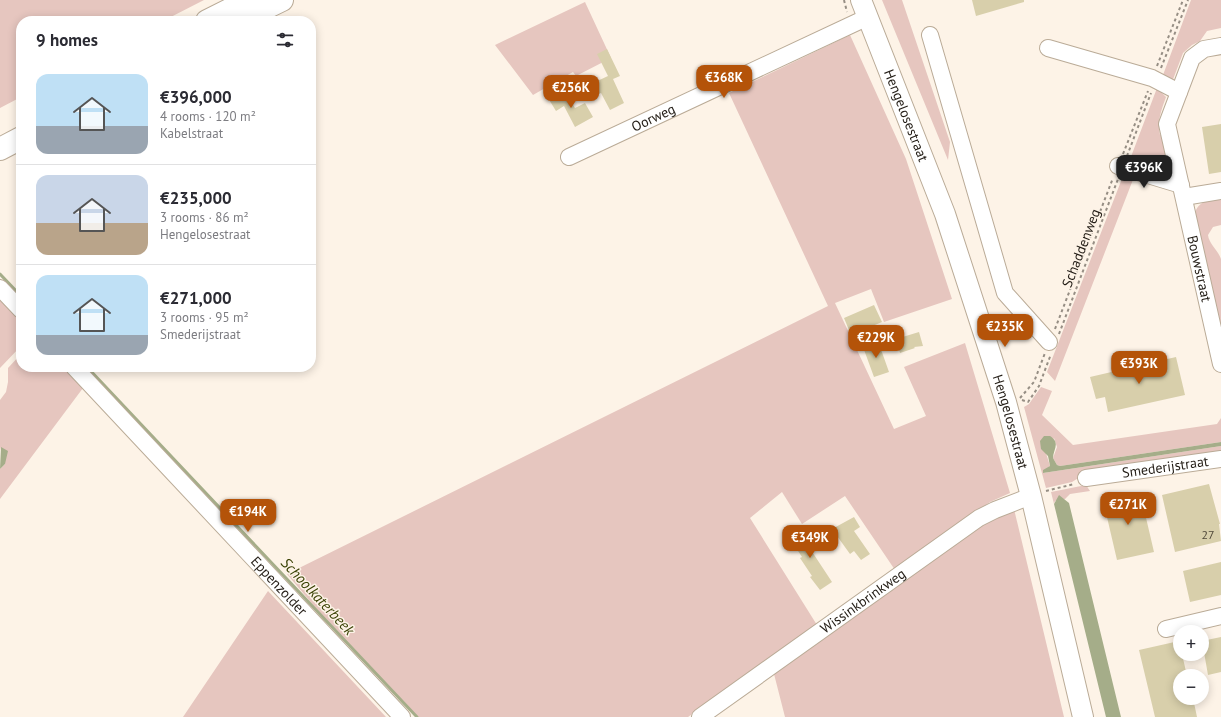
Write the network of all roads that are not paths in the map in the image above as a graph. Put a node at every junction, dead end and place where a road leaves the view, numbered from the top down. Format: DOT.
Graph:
graph roads {
  1 [pos="249,0"];
  2 [pos="282,0"];
  3 [pos="860,14"];
  4 [pos="217,16"];
  5 [pos="249,16"];
  6 [pos="930,35"];
  7 [pos="1221,46"];
  8 [pos="1048,48"];
  9 [pos="1179,92"];
  10 [pos="16,124"];
  11 [pos="0,132"];
  12 [pos="16,141"];
  13 [pos="0,149"];
  14 [pos="569,156"];
  15 [pos="1120,167"];
  16 [pos="1182,191"];
  17 [pos="1221,191"];
  18 [pos="0,288"];
  19 [pos="16,305"];
  20 [pos="1054,342"];
  21 [pos="1221,361"];
  22 [pos="79,372"];
  23 [pos="1221,459"];
  24 [pos="1086,478"];
  25 [pos="1037,494"];
  26 [pos="1221,616"];
  27 [pos="1166,629"];
  28 [pos="402,717"];
  29 [pos="700,717"];
  30 [pos="1083,717"];
  1 -- 4 [label="highway"];
  2 -- 5 [label="highway"];
  3 -- 14 [label="street, Oorweg"];
  3 -- 25 [label="main road, Hengelosestraat"];
  6 -- 20 [label="street"];
  7 -- 9 [label="street, Bouwstraat"];
  8 -- 9 [label="street"];
  9 -- 16 [label="street, Bouwstraat"];
  10 -- 11 [label="highway"];
  12 -- 13 [label="highway"];
  15 -- 16 [label="street"];
  16 -- 17 [label="street"];
  16 -- 21 [label="street, Bouwstraat"];
  18 -- 19 [label="street"];
  22 -- 28 [label="street, Eppenzolder"];
  23 -- 24 [label="street, Smederijstraat"];
  25 -- 29 [label="street, Wissinkbrinkweg"];
  25 -- 30 [label="main road, Hengelosestraat"];
  26 -- 27 [label="street"];
}
